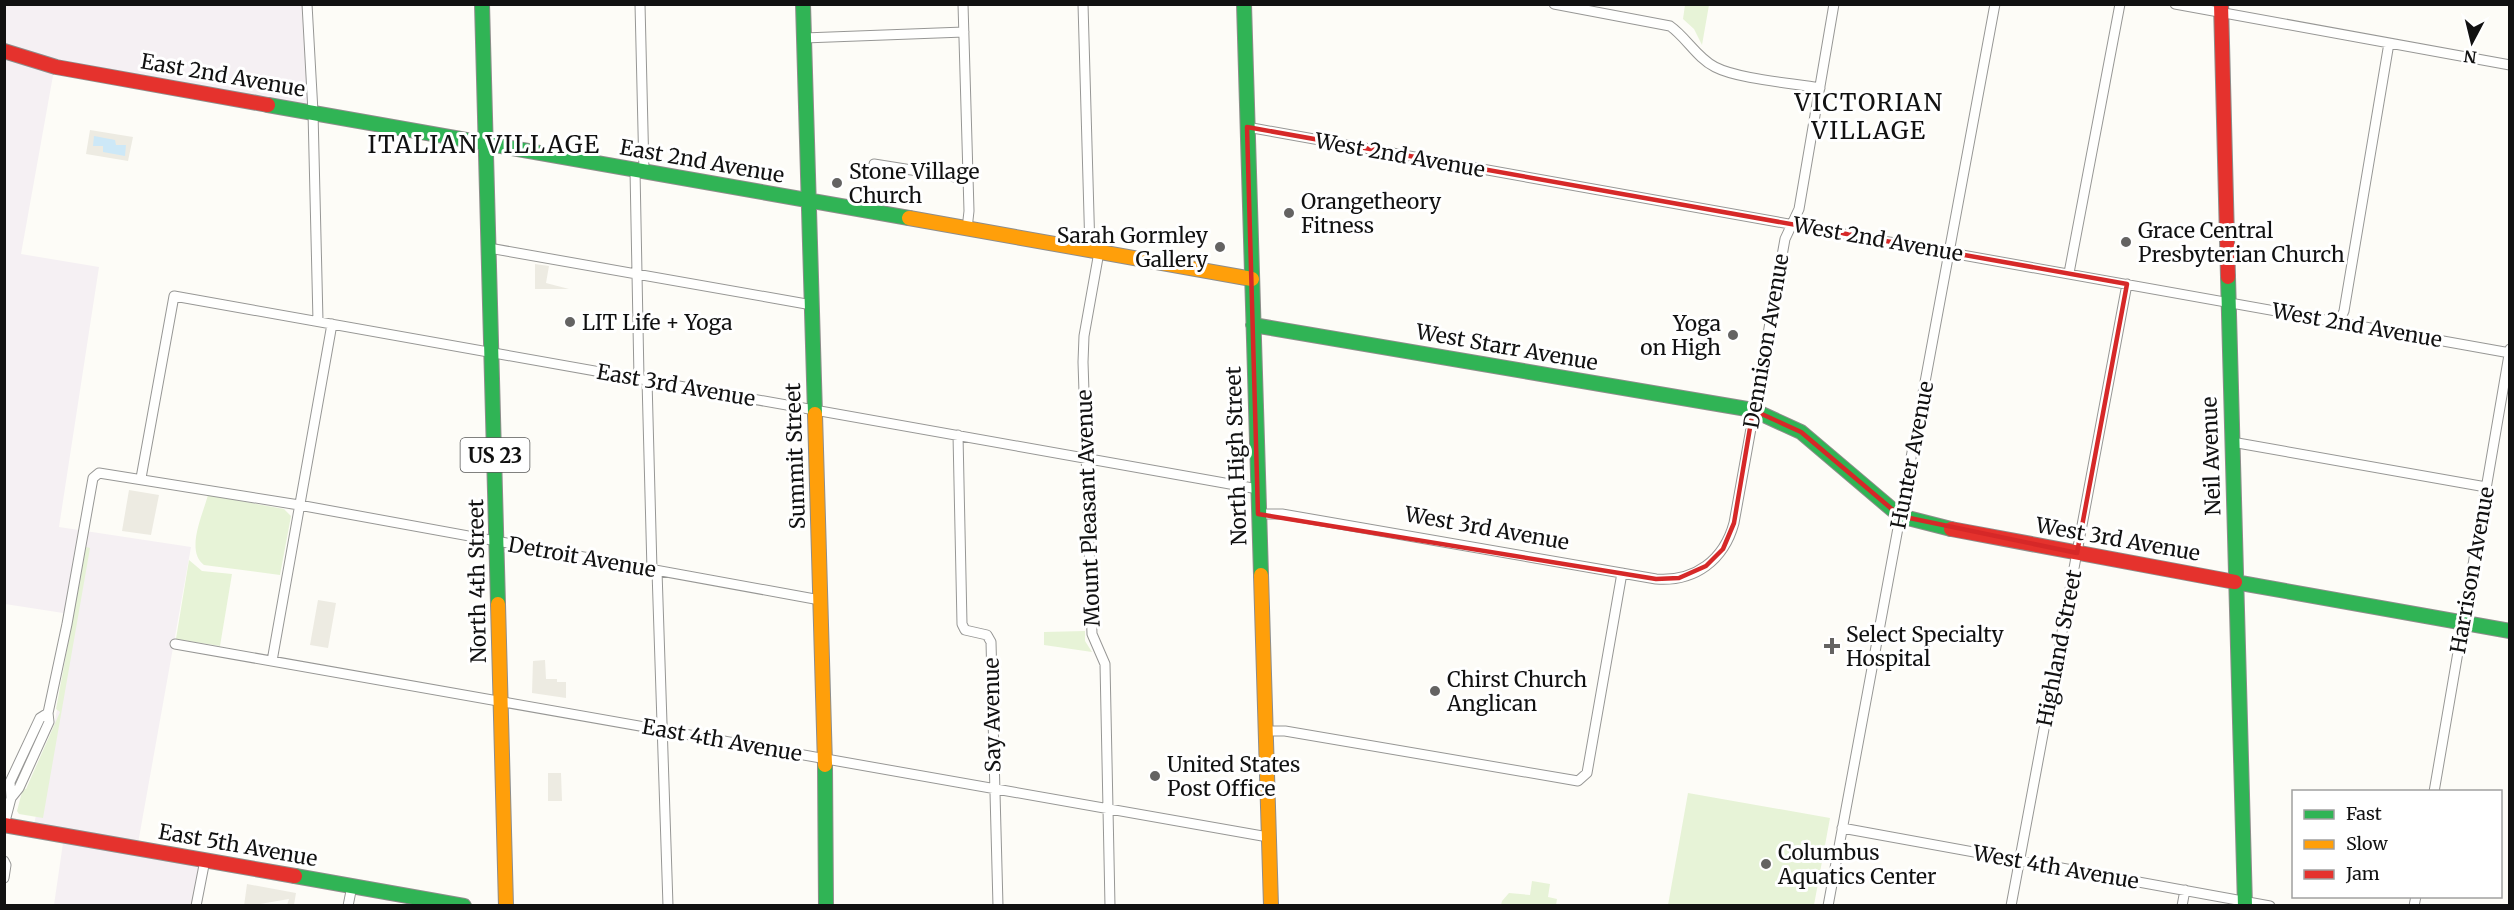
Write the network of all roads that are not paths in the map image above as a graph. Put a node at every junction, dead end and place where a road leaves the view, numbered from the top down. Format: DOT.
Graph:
graph roads {
  1 [pos="307,4"];
  2 [pos="482,4"];
  3 [pos="640,4"];
  4 [pos="802,4"];
  5 [pos="963,4"];
  6 [pos="1083,4"];
  7 [pos="1244,4"];
  8 [pos="1554,4"];
  9 [pos="1834,4"];
  10 [pos="1995,4"];
  11 [pos="2120,4"];
  12 [pos="2175,4"];
  13 [pos="2221,9"];
  14 [pos="964,32"];
  15 [pos="804,38"];
  16 [pos="2390,44"];
  17 [pos="4,51"];
  18 [pos="2510,64"];
  19 [pos="1820,88"];
  20 [pos="313,112"];
  21 [pos="1247,127"];
  22 [pos="486,143"];
  23 [pos="874,164"];
  24 [pos="640,171"];
  25 [pos="968,179"];
  26 [pos="808,201"];
  27 [pos="1793,225"];
  28 [pos="967,229"];
  29 [pos="489,248"];
  30 [pos="1094,251"];
  31 [pos="1949,251"];
  32 [pos="2069,273"];
  33 [pos="638,274"];
  34 [pos="1252,279"];
  35 [pos="2127,284"];
  36 [pos="2228,302"];
  37 [pos="812,305"];
  38 [pos="318,321"];
  39 [pos="2339,322"];
  40 [pos="332,324"];
  41 [pos="1253,325"];
  42 [pos="2509,351"];
  43 [pos="492,352"];
  44 [pos="643,379"];
  45 [pos="815,410"];
  46 [pos="1753,410"];
  47 [pos="958,435"];
  48 [pos="2232,442"];
  49 [pos="1085,458"];
  50 [pos="141,478"];
  51 [pos="2486,487"];
  52 [pos="1258,489"];
  53 [pos="299,505"];
  54 [pos="1258,513"];
  55 [pos="1900,516"];
  56 [pos="497,542"];
  57 [pos="2077,553"];
  58 [pos="1706,566"];
  59 [pos="655,570"];
  60 [pos="1622,573"];
  61 [pos="2235,581"];
  62 [pos="820,600"];
  63 [pos="2463,622"];
  64 [pos="2510,631"];
  65 [pos="175,644"];
  66 [pos="272,661"];
  67 [pos="501,701"];
  68 [pos="662,730"];
  69 [pos="1266,731"];
  70 [pos="825,759"];
  71 [pos="994,789"];
  72 [pos="2434,790"];
  73 [pos="1108,809"];
  74 [pos="4,825"];
  75 [pos="1842,828"];
  76 [pos="1268,837"];
  77 [pos="204,860"];
  78 [pos="2019,860"];
  79 [pos="4,861"];
  80 [pos="4,878"];
  81 [pos="352,886"];
  82 [pos="2185,890"];
  83 [pos="2245,903"];
  84 [pos="196,906"];
  85 [pos="348,906"];
  86 [pos="464,906"];
  87 [pos="506,906"];
  88 [pos="668,906"];
  89 [pos="826,906"];
  90 [pos="998,906"];
  91 [pos="1110,906"];
  92 [pos="1271,906"];
  93 [pos="1828,906"];
  94 [pos="2011,906"];
  95 [pos="2182,906"];
  96 [pos="2270,906"];
  1 -- 20 [label="street"];
  2 -- 22 [label="street, North 4th Street / US 23"];
  3 -- 24 [label="street"];
  4 -- 15 [label="street, Summit Street"];
  5 -- 14 [label="street"];
  6 -- 30 [label="street, Mount Pleasant Avenue"];
  7 -- 21 [label="street, North High Street"];
  8 -- 19 [label="street"];
  9 -- 19 [label="street, Dennison Avenue"];
  10 -- 31 [label="street, Hunter Avenue"];
  11 -- 32 [label="street"];
  12 -- 13 [label="street"];
  13 -- 16 [label="street"];
  13 -- 36 [label="street, Neil Avenue"];
  14 -- 15 [label="street"];
  14 -- 25 [label="street"];
  15 -- 26 [label="street, Summit Street"];
  16 -- 18 [label="street"];
  16 -- 39 [label="street"];
  17 -- 20 [label="street, East 2nd Avenue"];
  19 -- 27 [label="street, Dennison Avenue"];
  20 -- 22 [label="street, East 2nd Avenue"];
  20 -- 38 [label="street"];
  21 -- 27 [label="street, West 2nd Avenue"];
  21 -- 34 [label="street, North High Street"];
  22 -- 24 [label="street, East 2nd Avenue"];
  22 -- 29 [label="street, North 4th Street / US 23"];
  23 -- 25 [label="street"];
  24 -- 26 [label="street, East 2nd Avenue"];
  24 -- 33 [label="street"];
  25 -- 28 [label="street"];
  26 -- 28 [label="street, East 2nd Avenue"];
  26 -- 37 [label="street, Summit Street"];
  27 -- 31 [label="street, West 2nd Avenue"];
  27 -- 46 [label="street, Dennison Avenue"];
  28 -- 30 [label="street, East 2nd Avenue"];
  29 -- 33 [label="street"];
  29 -- 43 [label="street, North 4th Street / US 23"];
  30 -- 34 [label="street, East 2nd Avenue"];
  30 -- 49 [label="street, Mount Pleasant Avenue"];
  31 -- 32 [label="street, West 2nd Avenue"];
  31 -- 55 [label="street, Hunter Avenue"];
  32 -- 35 [label="street, West 2nd Avenue"];
  33 -- 37 [label="street"];
  33 -- 44 [label="street"];
  34 -- 41 [label="street, North High Street"];
  35 -- 36 [label="street, West 2nd Avenue"];
  35 -- 57 [label="street, Highland Street"];
  36 -- 39 [label="street, West 2nd Avenue"];
  36 -- 48 [label="street, Neil Avenue"];
  37 -- 45 [label="street, Summit Street"];
  38 -- 40 [label="street, East 3rd Avenue"];
  38 -- 50 [label="street, East 3rd Avenue"];
  39 -- 42 [label="street, West 2nd Avenue"];
  40 -- 43 [label="street, East 3rd Avenue"];
  40 -- 53 [label="street"];
  41 -- 46 [label="street, West Starr Avenue"];
  41 -- 52 [label="street, North High Street"];
  42 -- 51 [label="street, Harrison Avenue"];
  43 -- 44 [label="street, East 3rd Avenue"];
  43 -- 56 [label="street, North 4th Street / US 23"];
  44 -- 45 [label="street, East 3rd Avenue"];
  44 -- 59 [label="street"];
  45 -- 47 [label="street, East 3rd Avenue"];
  45 -- 62 [label="street, Summit Street"];
  46 -- 55 [label="street, West 3rd Avenue"];
  46 -- 58 [label="street, Dennison Avenue"];
  47 -- 49 [label="street, East 3rd Avenue"];
  47 -- 71 [label="street, Say Avenue"];
  48 -- 51 [label="street"];
  48 -- 61 [label="street, Neil Avenue"];
  49 -- 52 [label="street, East 3rd Avenue"];
  49 -- 73 [label="street, Mount Pleasant Avenue"];
  50 -- 53 [label="street, Detroit Avenue"];
  50 -- 74 [label="street, Detroit Avenue"];
  51 -- 63 [label="street, Harrison Avenue"];
  52 -- 54 [label="street, North High Street"];
  53 -- 56 [label="street, Detroit Avenue"];
  53 -- 66 [label="street"];
  54 -- 60 [label="street, West 3rd Avenue"];
  54 -- 69 [label="street, North High Street"];
  55 -- 57 [label="street, West 3rd Avenue"];
  55 -- 75 [label="street, Hunter Avenue"];
  56 -- 59 [label="street, Detroit Avenue"];
  56 -- 67 [label="street, North 4th Street / US 23"];
  57 -- 61 [label="street, West 3rd Avenue"];
  57 -- 78 [label="street, Highland Street"];
  58 -- 60 [label="street, West 3rd Avenue"];
  59 -- 62 [label="street, Detroit Avenue"];
  59 -- 68 [label="street"];
  60 -- 69 [label="street"];
  61 -- 63 [label="street, West 3rd Avenue"];
  61 -- 83 [label="street, Neil Avenue"];
  62 -- 70 [label="street, Summit Street"];
  63 -- 64 [label="street, West 3rd Avenue"];
  63 -- 72 [label="street, Harrison Avenue"];
  65 -- 66 [label="street, East 4th Avenue"];
  66 -- 67 [label="street, East 4th Avenue"];
  67 -- 68 [label="street, East 4th Avenue"];
  67 -- 87 [label="street, North 4th Street / US 23"];
  68 -- 70 [label="street, East 4th Avenue"];
  68 -- 88 [label="street"];
  69 -- 76 [label="street, North High Street"];
  70 -- 71 [label="street, East 4th Avenue"];
  70 -- 89 [label="street, Summit Street"];
  71 -- 73 [label="street, East 4th Avenue"];
  71 -- 90 [label="street, Say Avenue"];
  73 -- 76 [label="street, East 4th Avenue"];
  73 -- 91 [label="street, Mount Pleasant Avenue"];
  74 -- 77 [label="street, East 5th Avenue"];
  75 -- 78 [label="street, West 4th Avenue"];
  75 -- 93 [label="street, Hunter Avenue"];
  76 -- 92 [label="street, North High Street"];
  77 -- 81 [label="street, East 5th Avenue"];
  77 -- 84 [label="street"];
  78 -- 82 [label="street, West 4th Avenue"];
  78 -- 94 [label="street, Highland Street"];
  79 -- 80 [label="street"];
  81 -- 85 [label="street"];
  81 -- 86 [label="street, East 5th Avenue"];
  82 -- 83 [label="street, West 4th Avenue"];
  82 -- 95 [label="street"];
  83 -- 96 [label="street, West 4th Avenue"];
}
